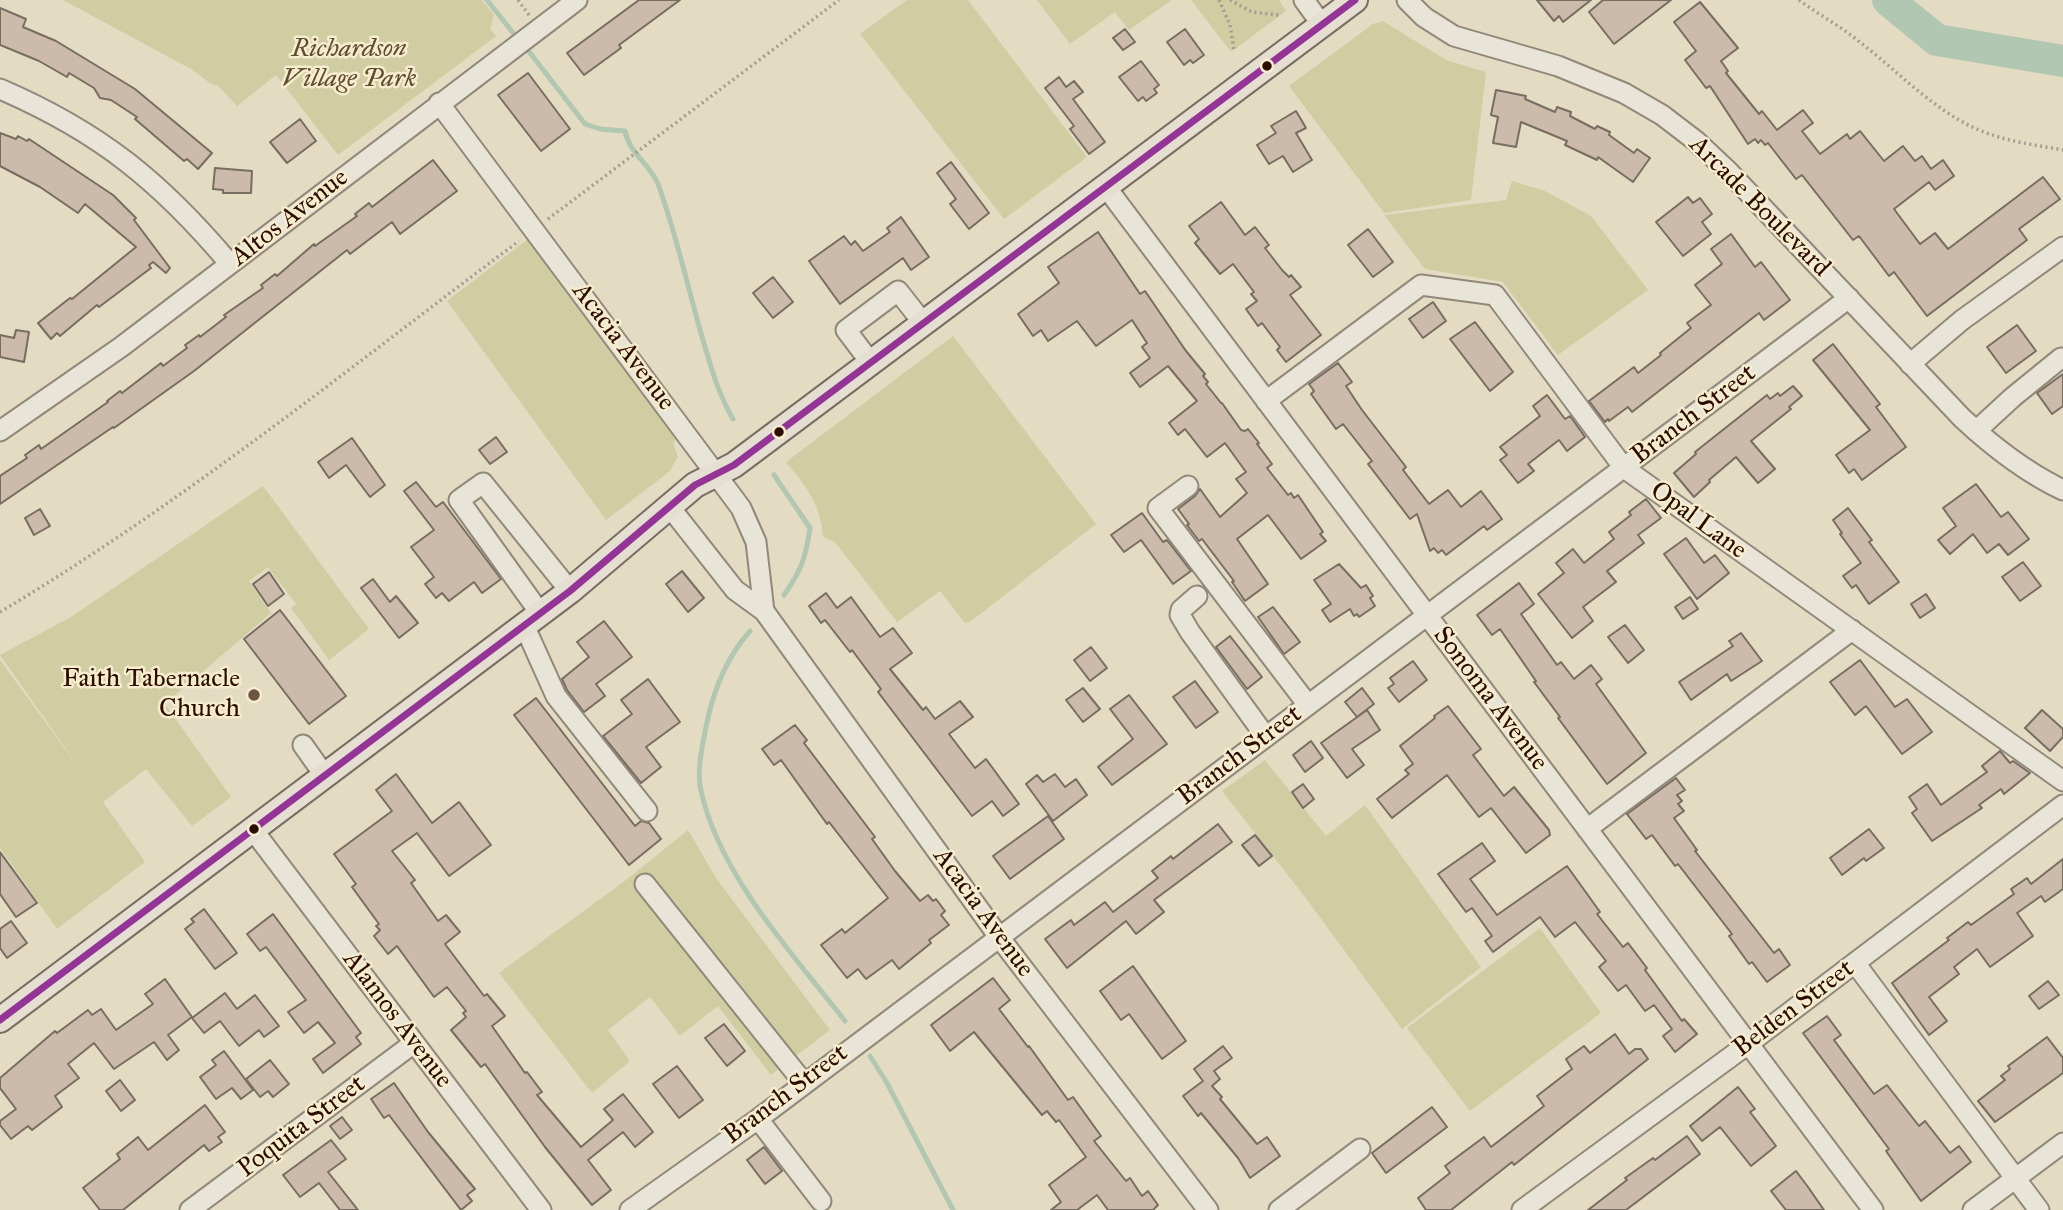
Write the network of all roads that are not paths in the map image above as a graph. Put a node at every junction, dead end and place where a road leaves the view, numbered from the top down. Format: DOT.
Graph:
graph roads {
  1 [pos="577,0"];
  2 [pos="1304,0"];
  3 [pos="1355,0"];
  4 [pos="1408,0"];
  5 [pos="1322,25"];
  6 [pos="0,89"];
  7 [pos="439,103"];
  8 [pos="1106,187"];
  9 [pos="2063,247"];
  10 [pos="230,264"];
  11 [pos="1849,298"];
  12 [pos="924,324"];
  13 [pos="2061,358"];
  14 [pos="871,363"];
  15 [pos="1910,363"];
  16 [pos="1266,401"];
  17 [pos="0,430"];
  18 [pos="1976,431"];
  19 [pos="1624,467"];
  20 [pos="717,474"];
  21 [pos="1188,486"];
  22 [pos="2063,490"];
  23 [pos="668,506"];
  24 [pos="570,591"];
  25 [pos="1197,596"];
  26 [pos="764,611"];
  27 [pos="1427,615"];
  28 [pos="532,619"];
  29 [pos="1852,630"];
  30 [pos="1308,705"];
  31 [pos="1266,737"];
  32 [pos="303,745"];
  33 [pos="325,776"];
  34 [pos="2063,782"];
  35 [pos="2063,805"];
  36 [pos="647,811"];
  37 [pos="1587,829"];
  38 [pos="253,830"];
  39 [pos="645,884"];
  40 [pos="999,937"];
  41 [pos="1855,963"];
  42 [pos="0,1020"];
  43 [pos="414,1043"];
  44 [pos="1748,1044"];
  45 [pos="803,1082"];
  46 [pos="758,1119"];
  47 [pos="2063,1143"];
  48 [pos="1360,1149"];
  49 [pos="2015,1178"];
  50 [pos="821,1201"];
  51 [pos="190,1210"];
  52 [pos="541,1210"];
  53 [pos="630,1210"];
  54 [pos="1208,1210"];
  55 [pos="1279,1210"];
  56 [pos="1522,1210"];
  57 [pos="1873,1210"];
  58 [pos="1973,1210"];
  59 [pos="2039,1210"];
  1 -- 7 [label="street, Altos Avenue"];
  2 -- 5 [label="street"];
  3 -- 5 [label="main road"];
  4 -- 11 [label="street, Arcade Boulevard"];
  5 -- 8 [label="main road"];
  6 -- 10 [label="street"];
  7 -- 10 [label="street, Altos Avenue"];
  7 -- 20 [label="street, Acacia Avenue"];
  8 -- 12 [label="main road"];
  8 -- 16 [label="street, Sonoma Avenue"];
  9 -- 15 [label="street"];
  10 -- 17 [label="street, Altos Avenue"];
  11 -- 15 [label="street, Arcade Boulevard"];
  11 -- 19 [label="street, Branch Street"];
  12 -- 14 [label="main road"];
  12 -- 14 [label="street"];
  13 -- 18 [label="street"];
  14 -- 20 [label="main road"];
  15 -- 18 [label="street, Arcade Boulevard"];
  16 -- 19 [label="street, Opal Lane"];
  16 -- 27 [label="street, Sonoma Avenue"];
  18 -- 22 [label="street, Arcade Boulevard"];
  19 -- 27 [label="street, Branch Street"];
  19 -- 29 [label="street, Opal Lane"];
  20 -- 23 [label="main road"];
  20 -- 26 [label="street, Acacia Avenue"];
  21 -- 30 [label="street"];
  23 -- 24 [label="main road"];
  23 -- 26 [label="street, Acacia Avenue"];
  24 -- 28 [label="main road"];
  24 -- 28 [label="street"];
  25 -- 31 [label="street"];
  26 -- 40 [label="street, Acacia Avenue"];
  27 -- 30 [label="street, Branch Street"];
  27 -- 37 [label="street, Sonoma Avenue"];
  28 -- 33 [label="main road"];
  28 -- 36 [label="street"];
  29 -- 34 [label="street, Opal Lane"];
  29 -- 37 [label="street"];
  30 -- 31 [label="street, Branch Street"];
  31 -- 40 [label="street, Branch Street"];
  32 -- 33 [label="street"];
  33 -- 38 [label="main road"];
  35 -- 41 [label="street, Belden Street"];
  37 -- 44 [label="street, Sonoma Avenue"];
  38 -- 42 [label="main road"];
  38 -- 43 [label="street, Alamos Avenue"];
  39 -- 45 [label="street"];
  40 -- 45 [label="street, Branch Street"];
  40 -- 54 [label="street, Acacia Avenue"];
  41 -- 44 [label="street, Belden Street"];
  41 -- 49 [label="street"];
  43 -- 51 [label="street, Poquita Street"];
  43 -- 52 [label="street, Alamos Avenue"];
  44 -- 56 [label="street, Belden Street"];
  44 -- 57 [label="street, Sonoma Avenue"];
  45 -- 46 [label="street, Branch Street"];
  46 -- 50 [label="street"];
  46 -- 53 [label="street, Branch Street"];
  47 -- 49 [label="street"];
  48 -- 55 [label="street"];
  49 -- 58 [label="street"];
  49 -- 59 [label="street"];
}
